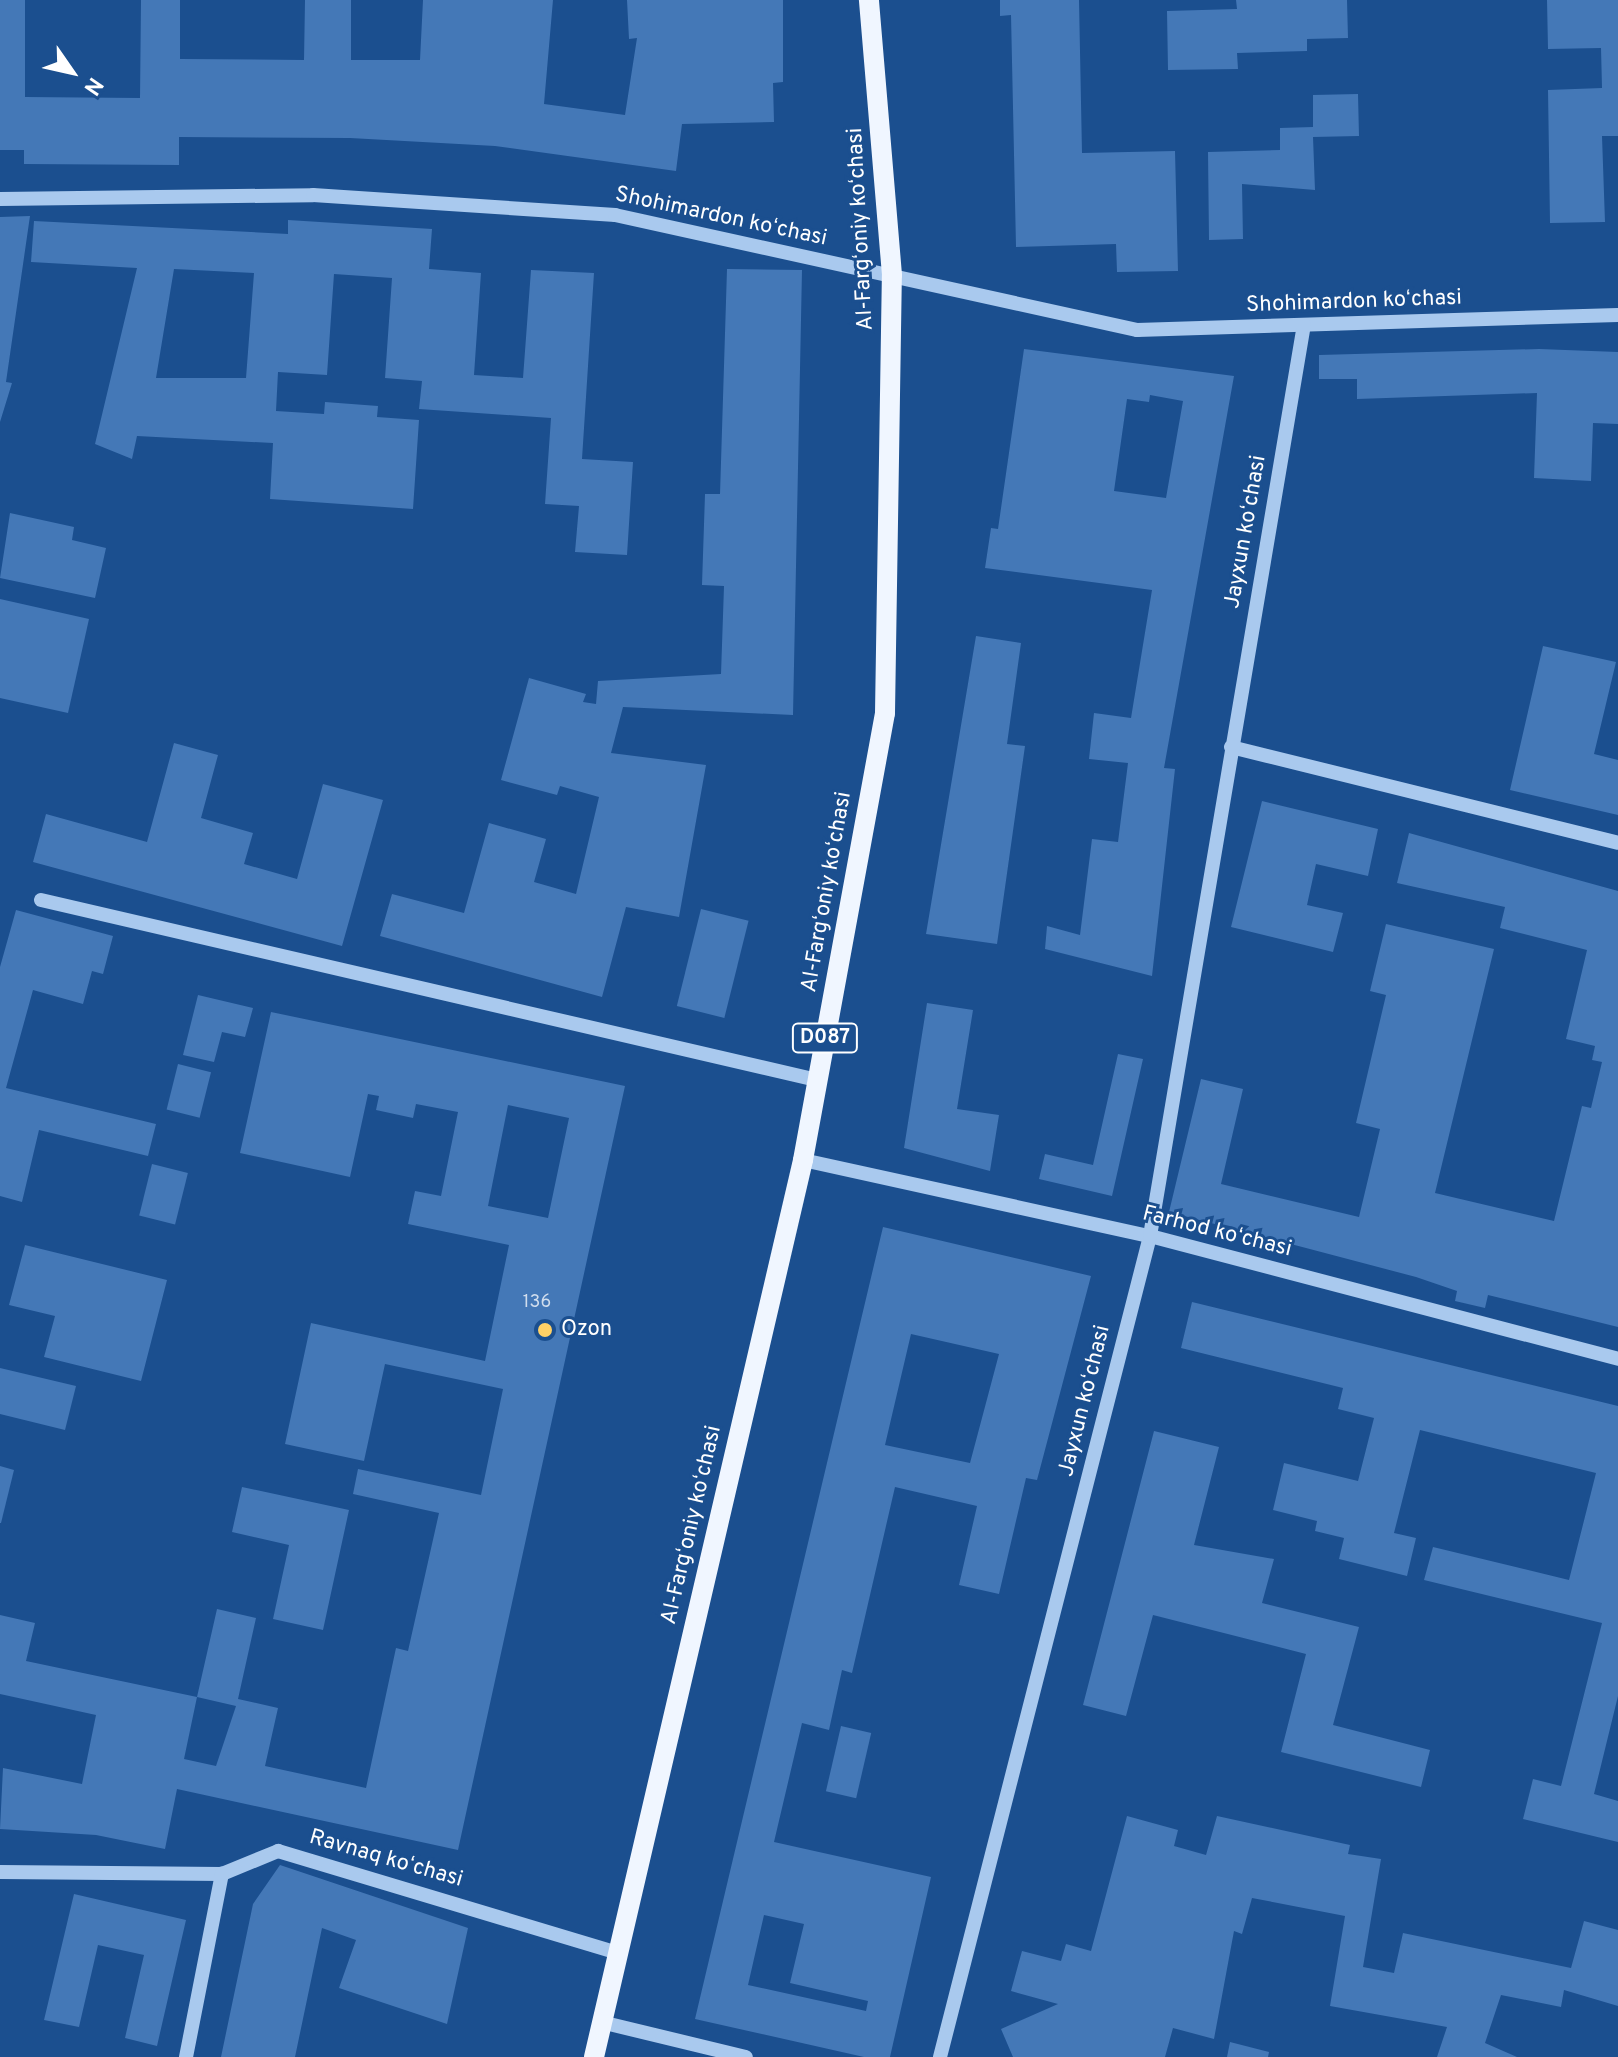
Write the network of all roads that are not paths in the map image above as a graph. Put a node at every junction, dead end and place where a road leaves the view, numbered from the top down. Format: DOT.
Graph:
graph roads {
  1 [pos="869,0"];
  2 [pos="0,199"];
  3 [pos="892,275"];
  4 [pos="1618,315"];
  5 [pos="1304,325"];
  6 [pos="1231,747"];
  7 [pos="1618,843"];
  8 [pos="41,900"];
  9 [pos="817,1080"];
  10 [pos="803,1160"];
  11 [pos="1150,1236"];
  12 [pos="1618,1359"];
  13 [pos="0,1872"];
  14 [pos="222,1874"];
  15 [pos="614,1952"];
  16 [pos="601,2022"];
  17 [pos="186,2057"];
  18 [pos="594,2057"];
  19 [pos="746,2057"];
  20 [pos="940,2057"];
  1 -- 3 [label="main road, Al-Fargʻoniy koʻchasi / D087"];
  2 -- 3 [label="street, Shohimardon koʻchasi"];
  3 -- 5 [label="street, Shohimardon koʻchasi"];
  3 -- 9 [label="main road, Al-Fargʻoniy koʻchasi / D087"];
  4 -- 5 [label="street, Shohimardon koʻchasi"];
  5 -- 6 [label="street, Jayxun koʻchasi"];
  6 -- 7 [label="street"];
  6 -- 11 [label="street, Jayxun koʻchasi"];
  8 -- 9 [label="street"];
  9 -- 10 [label="main road, Al-Fargʻoniy koʻchasi / D087"];
  10 -- 11 [label="street, Farhod koʻchasi"];
  10 -- 15 [label="main road, Al-Fargʻoniy koʻchasi / D087"];
  11 -- 12 [label="street, Farhod koʻchasi"];
  11 -- 20 [label="street, Jayxun koʻchasi"];
  13 -- 14 [label="street, Ravnaq koʻchasi"];
  14 -- 15 [label="street, Ravnaq koʻchasi"];
  14 -- 17 [label="street"];
  15 -- 16 [label="main road, Al-Fargʻoniy koʻchasi / D087"];
  16 -- 18 [label="main road, Al-Fargʻoniy koʻchasi / D087"];
  16 -- 19 [label="street"];
}
